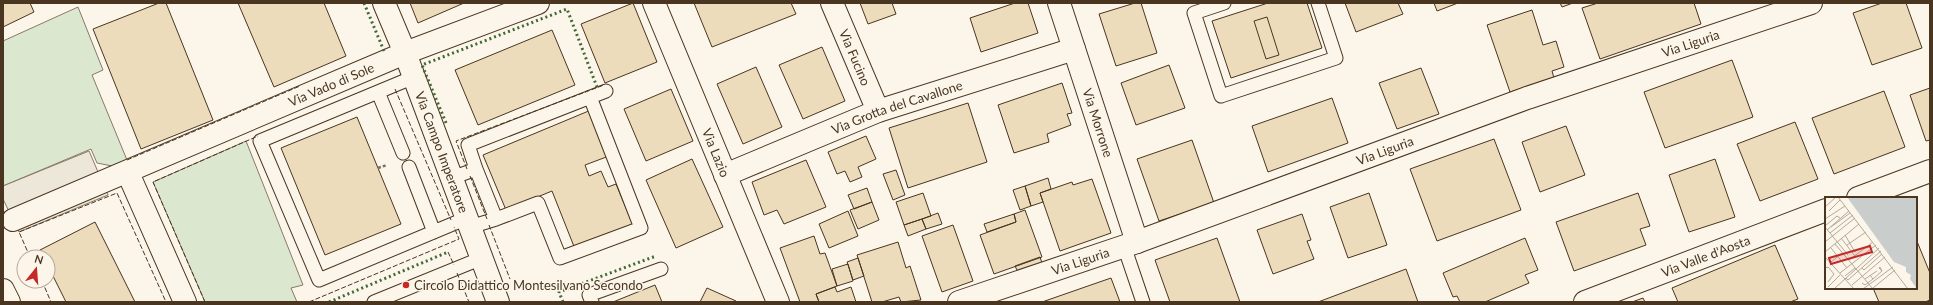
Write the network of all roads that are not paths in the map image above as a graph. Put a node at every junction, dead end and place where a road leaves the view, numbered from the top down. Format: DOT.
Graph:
graph roads {
  1 [pos="384,3"];
  2 [pos="538,3"];
  3 [pos="654,3"];
  4 [pos="832,3"];
  5 [pos="1059,3"];
  6 [pos="1224,3"];
  7 [pos="1318,3"];
  8 [pos="1811,3"];
  9 [pos="1074,49"];
  10 [pos="405,53"];
  11 [pos="414,77"];
  12 [pos="606,91"];
  13 [pos="378,92"];
  14 [pos="590,97"];
  15 [pos="878,111"];
  16 [pos="404,153"];
  17 [pos="409,166"];
  18 [pos="476,169"];
  19 [pos="1930,171"];
  20 [pos="128,173"];
  21 [pos="724,175"];
  22 [pos="452,178"];
  23 [pos="1861,197"];
  24 [pos="1825,210"];
  25 [pos="496,219"];
  26 [pos="13,220"];
  27 [pos="469,223"];
  28 [pos="434,232"];
  29 [pos="1131,244"];
  30 [pos="482,258"];
  31 [pos="662,269"];
  32 [pos="3,290"];
  33 [pos="9,302"];
  34 [pos="185,302"];
  35 [pos="374,302"];
  36 [pos="498,302"];
  37 [pos="592,302"];
  38 [pos="778,302"];
  39 [pos="959,302"];
  40 [pos="1143,302"];
  41 [pos="1585,302"];
  1 -- 10 [label="street, Via Campo Imperatore"];
  2 -- 10 [label="street, Via Vado di Sole"];
  3 -- 21 [label="street, Via Lazio"];
  4 -- 15 [label="street, Via Fucino"];
  5 -- 9 [label="street, Via Morrone"];
  6 -- 7 [label="lane"];
  8 -- 29 [label="street, Via Liguria"];
  9 -- 15 [label="street, Via Grotta del Cavallone"];
  9 -- 29 [label="street, Via Morrone"];
  10 -- 11 [label="street, Via Campo Imperatore"];
  10 -- 20 [label="street, Via Vado di Sole"];
  11 -- 13 [label="lane"];
  11 -- 22 [label="street, Via Campo Imperatore"];
  12 -- 14 [label="lane"];
  13 -- 16 [label="lane"];
  13 -- 28 [label="lane"];
  14 -- 18 [label="lane"];
  14 -- 25 [label="lane"];
  15 -- 21 [label="street, Via Grotta del Cavallone"];
  17 -- 28 [label="lane"];
  18 -- 22 [label="lane"];
  18 -- 25 [label="lane"];
  19 -- 23 [label="street"];
  20 -- 26 [label="street, Via Vado di Sole"];
  20 -- 34 [label="street"];
  21 -- 38 [label="street, Via Lazio"];
  22 -- 27 [label="street, Via Campo Imperatore"];
  24 -- 41 [label="street, Via Valle d'Aosta"];
  25 -- 27 [label="lane"];
  27 -- 28 [label="lane"];
  27 -- 30 [label="street, Via Campo Imperatore"];
  29 -- 39 [label="street, Via Liguria"];
  29 -- 40 [label="lane"];
  30 -- 35 [label="lane"];
  30 -- 36 [label="street, Via Campo Imperatore"];
  31 -- 37 [label="lane"];
  32 -- 33 [label="street"];
}
